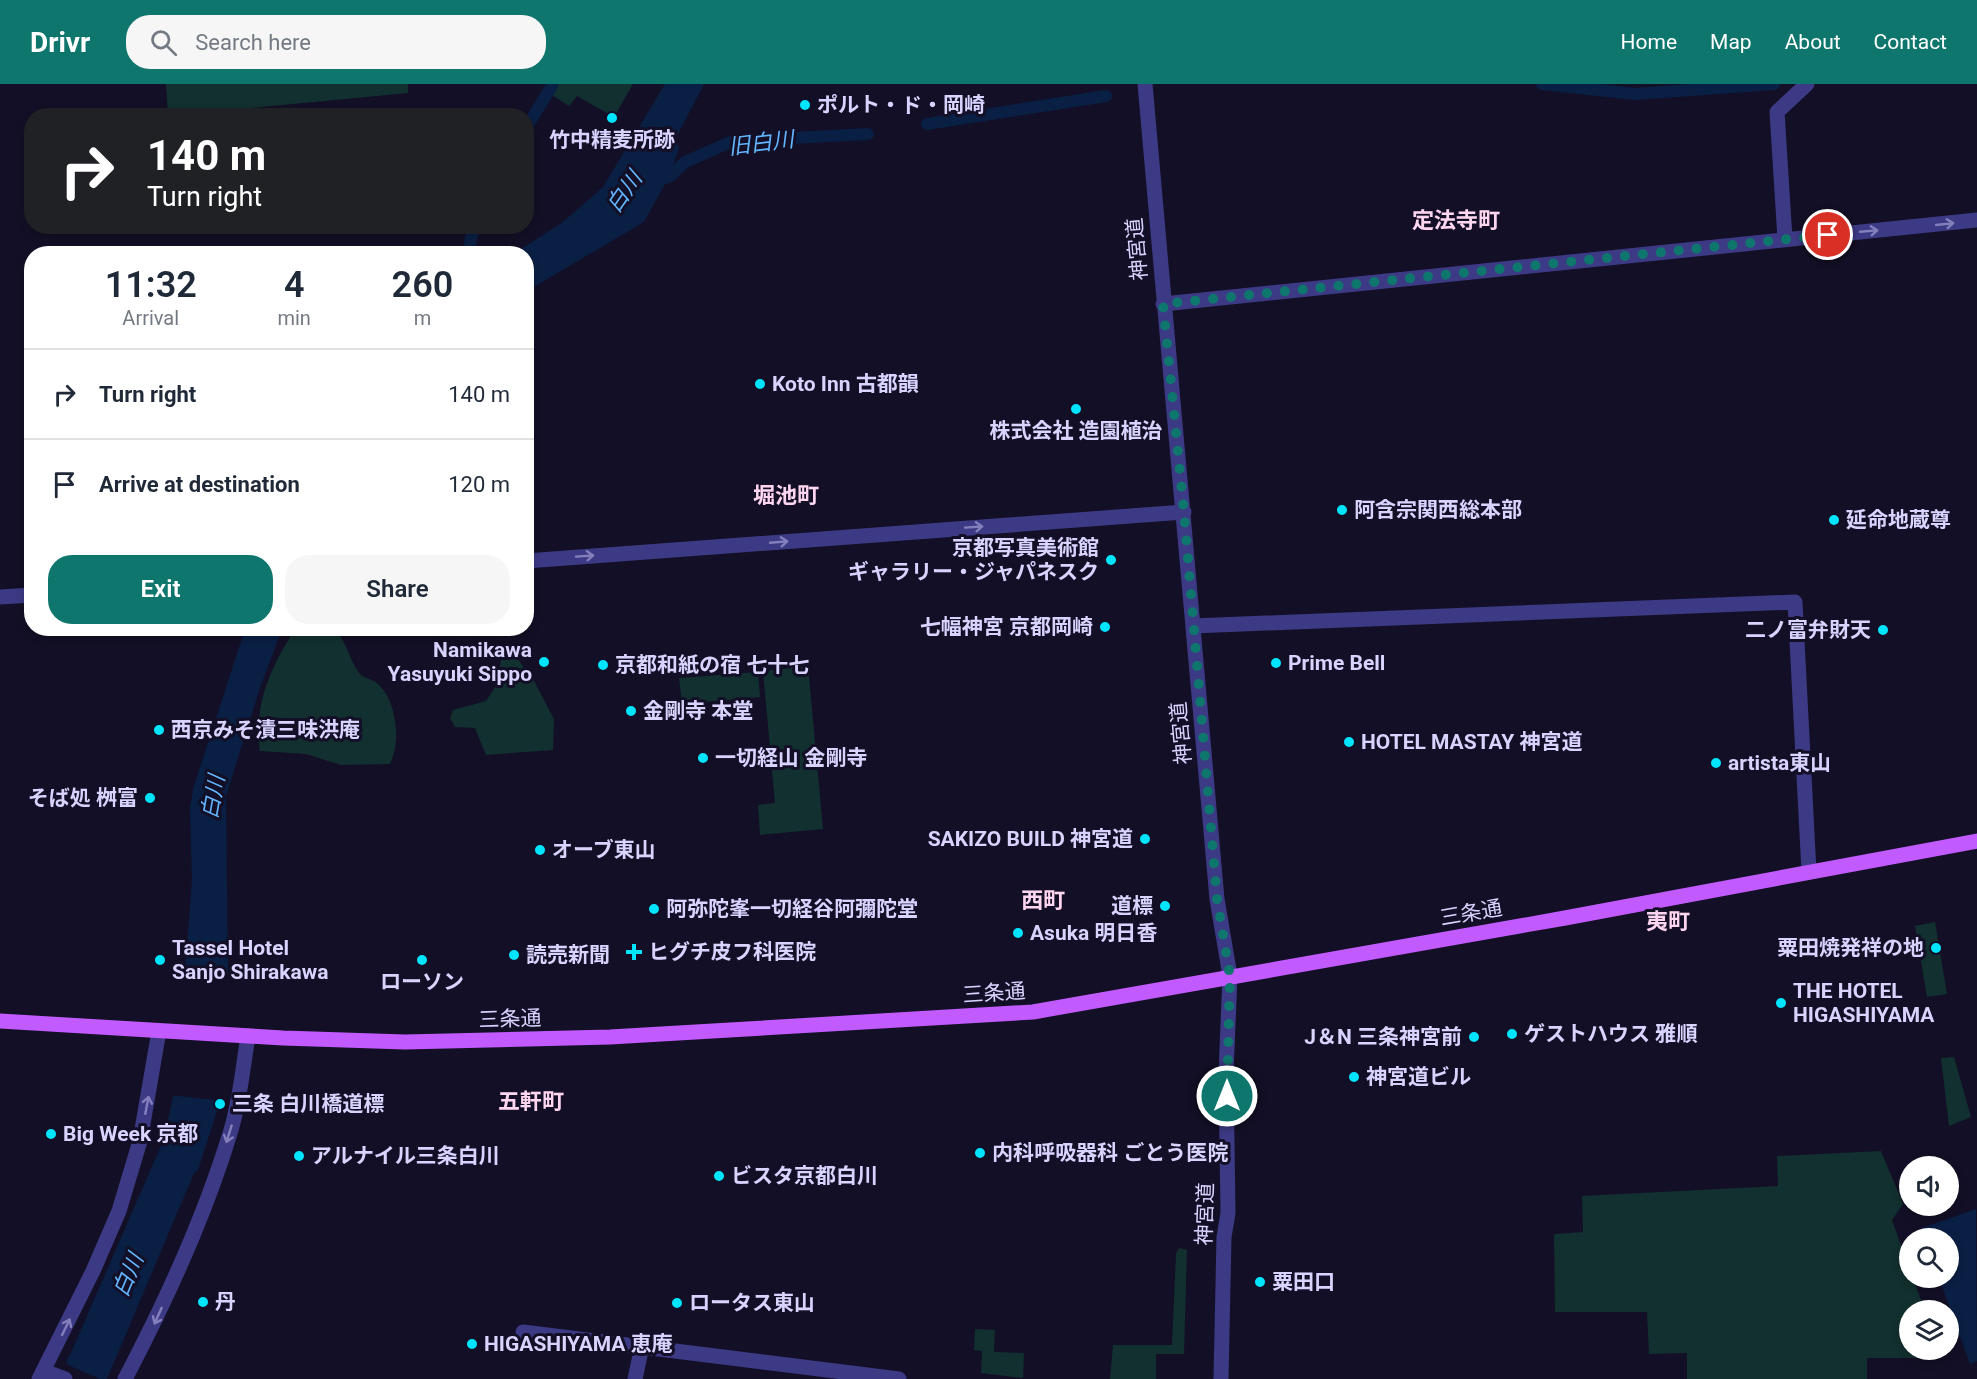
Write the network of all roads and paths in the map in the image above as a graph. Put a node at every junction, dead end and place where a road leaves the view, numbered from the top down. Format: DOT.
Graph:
graph roads {
  1 [pos="1145,84"];
  2 [pos="1807,84"];
  3 [pos="1977,220"];
  4 [pos="1785,239"];
  5 [pos="1163,304"];
  6 [pos="1184,512"];
  7 [pos="534,560"];
  8 [pos="24,596"];
  9 [pos="0,597"];
  10 [pos="1193,626"];
  11 [pos="1977,841"];
  12 [pos="1809,872"];
  13 [pos="1230,976"];
  14 [pos="0,1021"];
  15 [pos="166,1032"];
  16 [pos="248,1036"];
  17 [pos="523,1332"];
  18 [pos="642,1347"];
  19 [pos="52,1377"];
  20 [pos="125,1379"];
  21 [pos="635,1379"];
  22 [pos="899,1379"];
  23 [pos="1221,1379"];
  1 -- 5 [label="street, 神宮道"];
  2 -- 4 [label="street"];
  4 -- 3 [label="street, one-way"];
  4 -- 5 [label="street"];
  5 -- 6 [label="street, 神宮道"];
  7 -- 6 [label="street, one-way"];
  6 -- 10 [label="street, 神宮道"];
  8 -- 9 [label="street"];
  10 -- 12 [label="street"];
  10 -- 13 [label="street, 神宮道"];
  11 -- 12 [label="main road, 三条通"];
  12 -- 13 [label="main road, 三条通"];
  13 -- 16 [label="main road, 三条通"];
  13 -- 23 [label="street, 神宮道"];
  14 -- 15 [label="main road, 三条通"];
  15 -- 16 [label="main road, 三条通"];
  19 -- 15 [label="street, one-way"];
  16 -- 20 [label="street, one-way"];
  17 -- 18 [label="street"];
  18 -- 21 [label="street"];
  18 -- 22 [label="street"];
}
